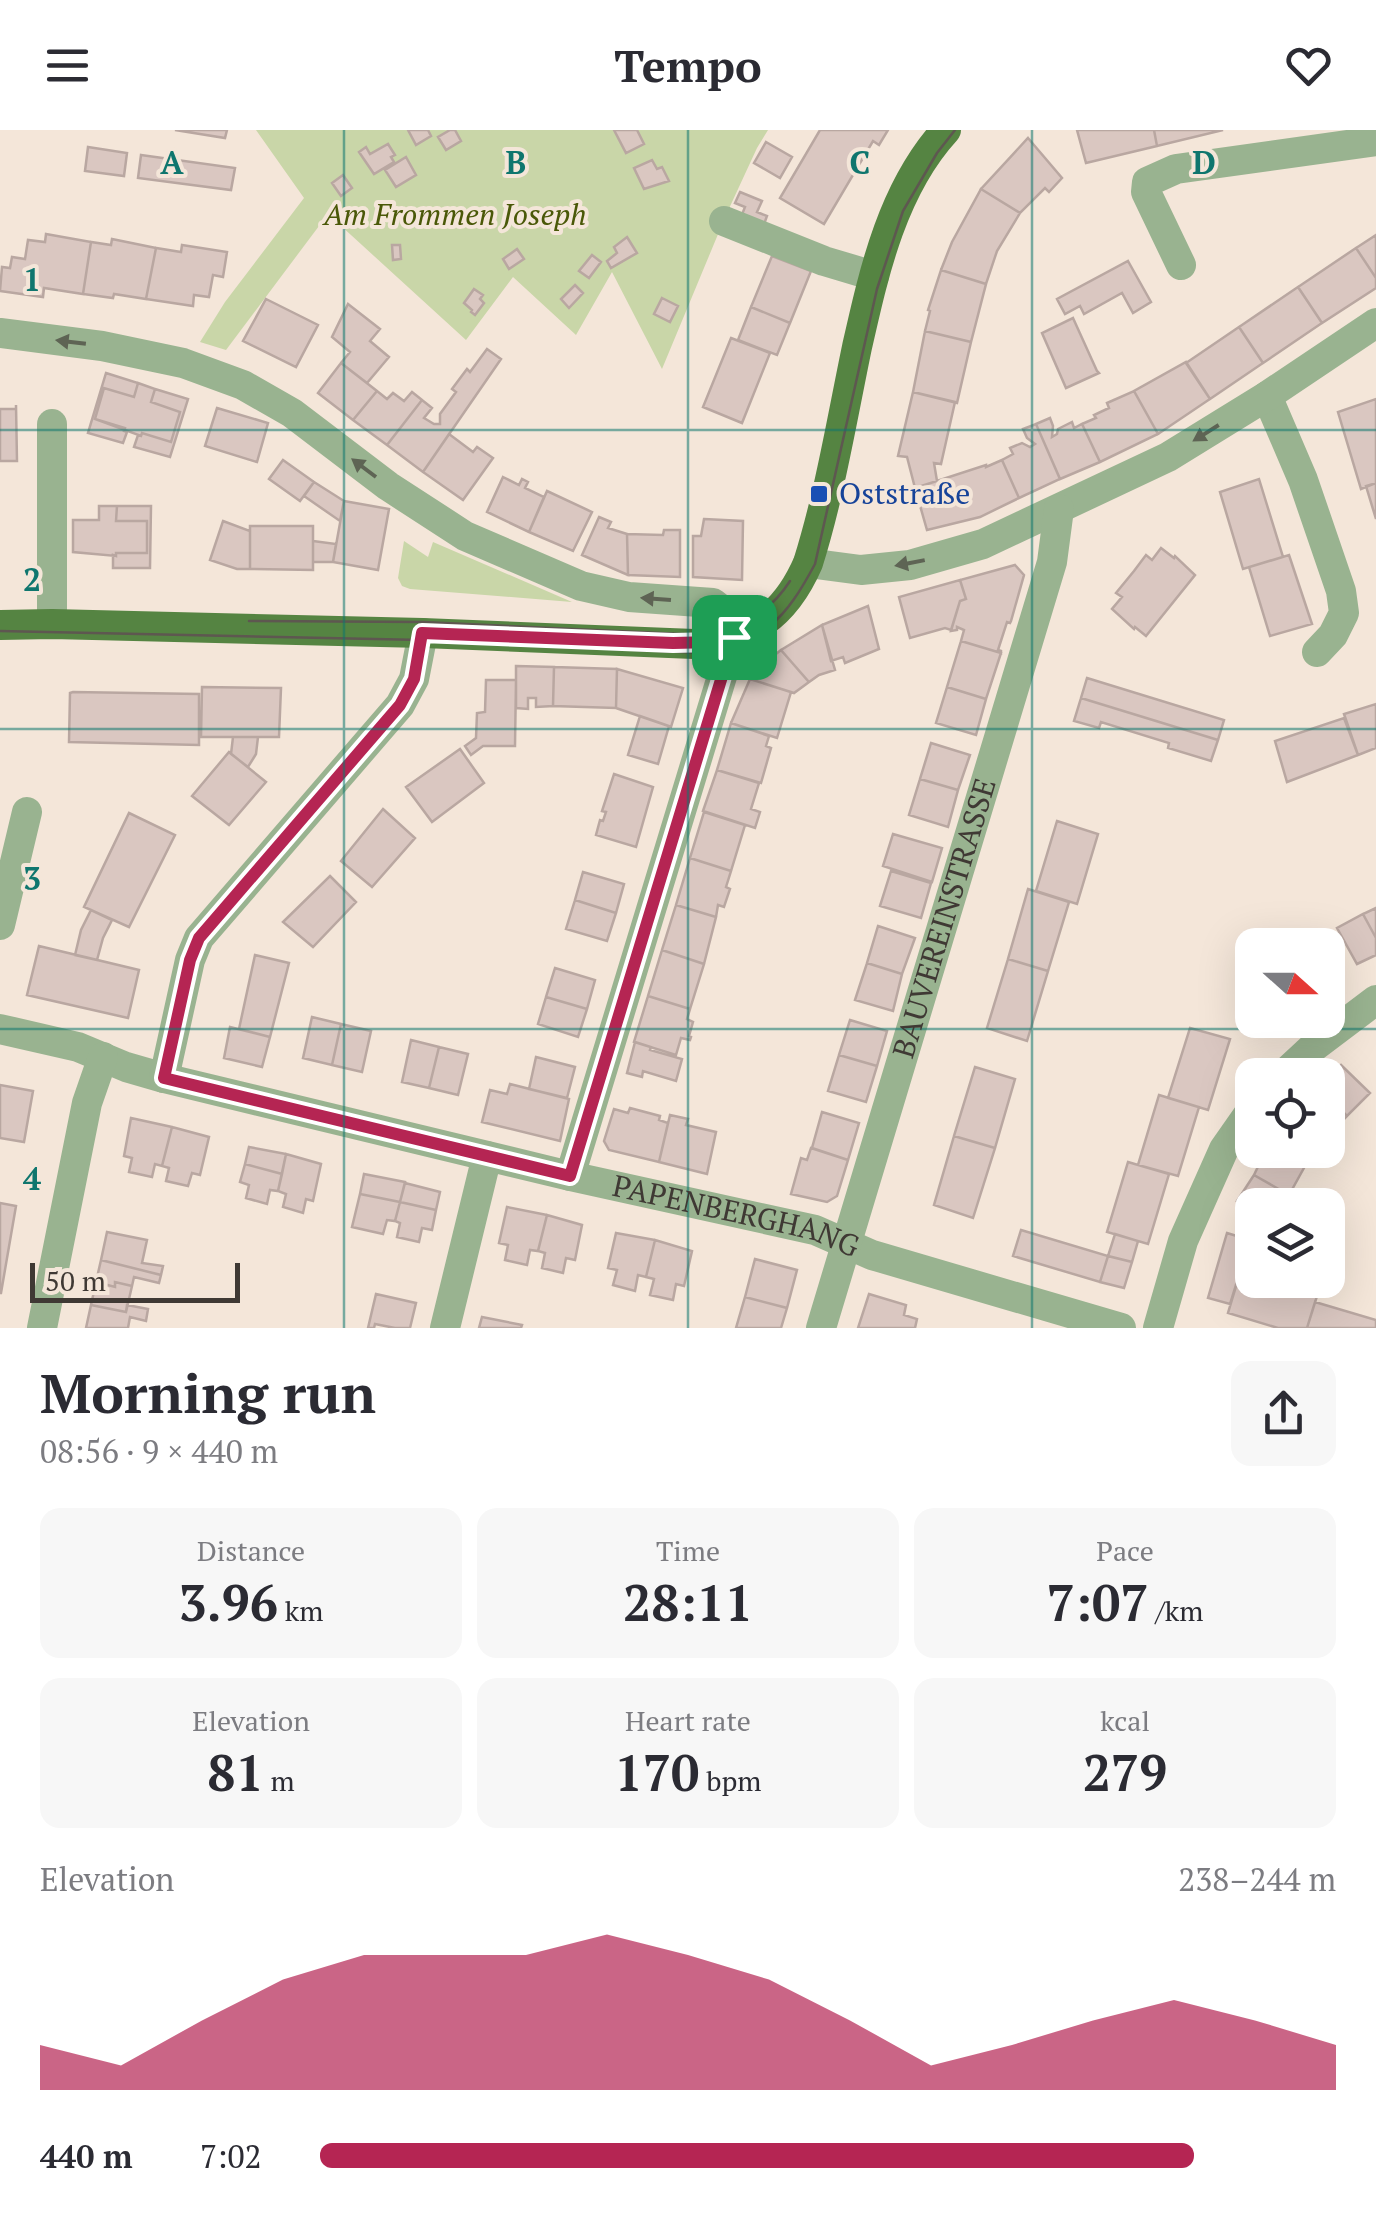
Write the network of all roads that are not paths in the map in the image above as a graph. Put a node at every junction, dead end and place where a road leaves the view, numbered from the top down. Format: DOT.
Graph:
graph roads {
  1 [pos="946,130"];
  2 [pos="1376,141"];
  3 [pos="724,220"];
  4 [pos="1181,265"];
  5 [pos="874,276"];
  6 [pos="1376,323"];
  7 [pos="0,333"];
  8 [pos="1266,396"];
  9 [pos="52,424"];
  10 [pos="1059,508"];
  11 [pos="808,563"];
  12 [pos="52,624"];
  13 [pos="0,625"];
  14 [pos="422,633"];
  15 [pos="734,637"];
  16 [pos="1317,652"];
  17 [pos="28,812"];
  18 [pos="0,925"];
  19 [pos="1376,1000"];
  20 [pos="0,1029"];
  21 [pos="104,1057"];
  22 [pos="1301,1058"];
  23 [pos="164,1078"];
  24 [pos="1235,1133"];
  25 [pos="487,1156"];
  26 [pos="570,1176"];
  27 [pos="846,1243"];
  28 [pos="42,1328"];
  29 [pos="445,1328"];
  30 [pos="821,1328"];
  31 [pos="1121,1328"];
  32 [pos="1158,1328"];
  1 -- 5 [label="main road"];
  2 -- 4 [label="street"];
  3 -- 5 [label="street"];
  5 -- 11 [label="main road"];
  6 -- 8 [label="street"];
  15 -- 7 [label="street, one-way"];
  8 -- 10 [label="street, one-way"];
  8 -- 16 [label="street"];
  9 -- 12 [label="street"];
  10 -- 11 [label="street, one-way"];
  10 -- 27 [label="street, BAUVEREINSTRASSE"];
  11 -- 15 [label="main road"];
  12 -- 13 [label="main road"];
  12 -- 14 [label="main road"];
  14 -- 15 [label="main road"];
  14 -- 23 [label="street"];
  15 -- 26 [label="street"];
  17 -- 18 [label="street"];
  19 -- 22 [label="street"];
  20 -- 21 [label="street, PAPENBERGHANG"];
  21 -- 23 [label="street, PAPENBERGHANG"];
  21 -- 28 [label="street"];
  23 -- 25 [label="street, PAPENBERGHANG"];
  24 -- 32 [label="street"];
  25 -- 26 [label="street, PAPENBERGHANG"];
  25 -- 29 [label="street"];
  26 -- 27 [label="street, PAPENBERGHANG"];
  27 -- 30 [label="street, BAUVEREINSTRASSE"];
  27 -- 31 [label="street, PAPENBERGHANG"];
}
